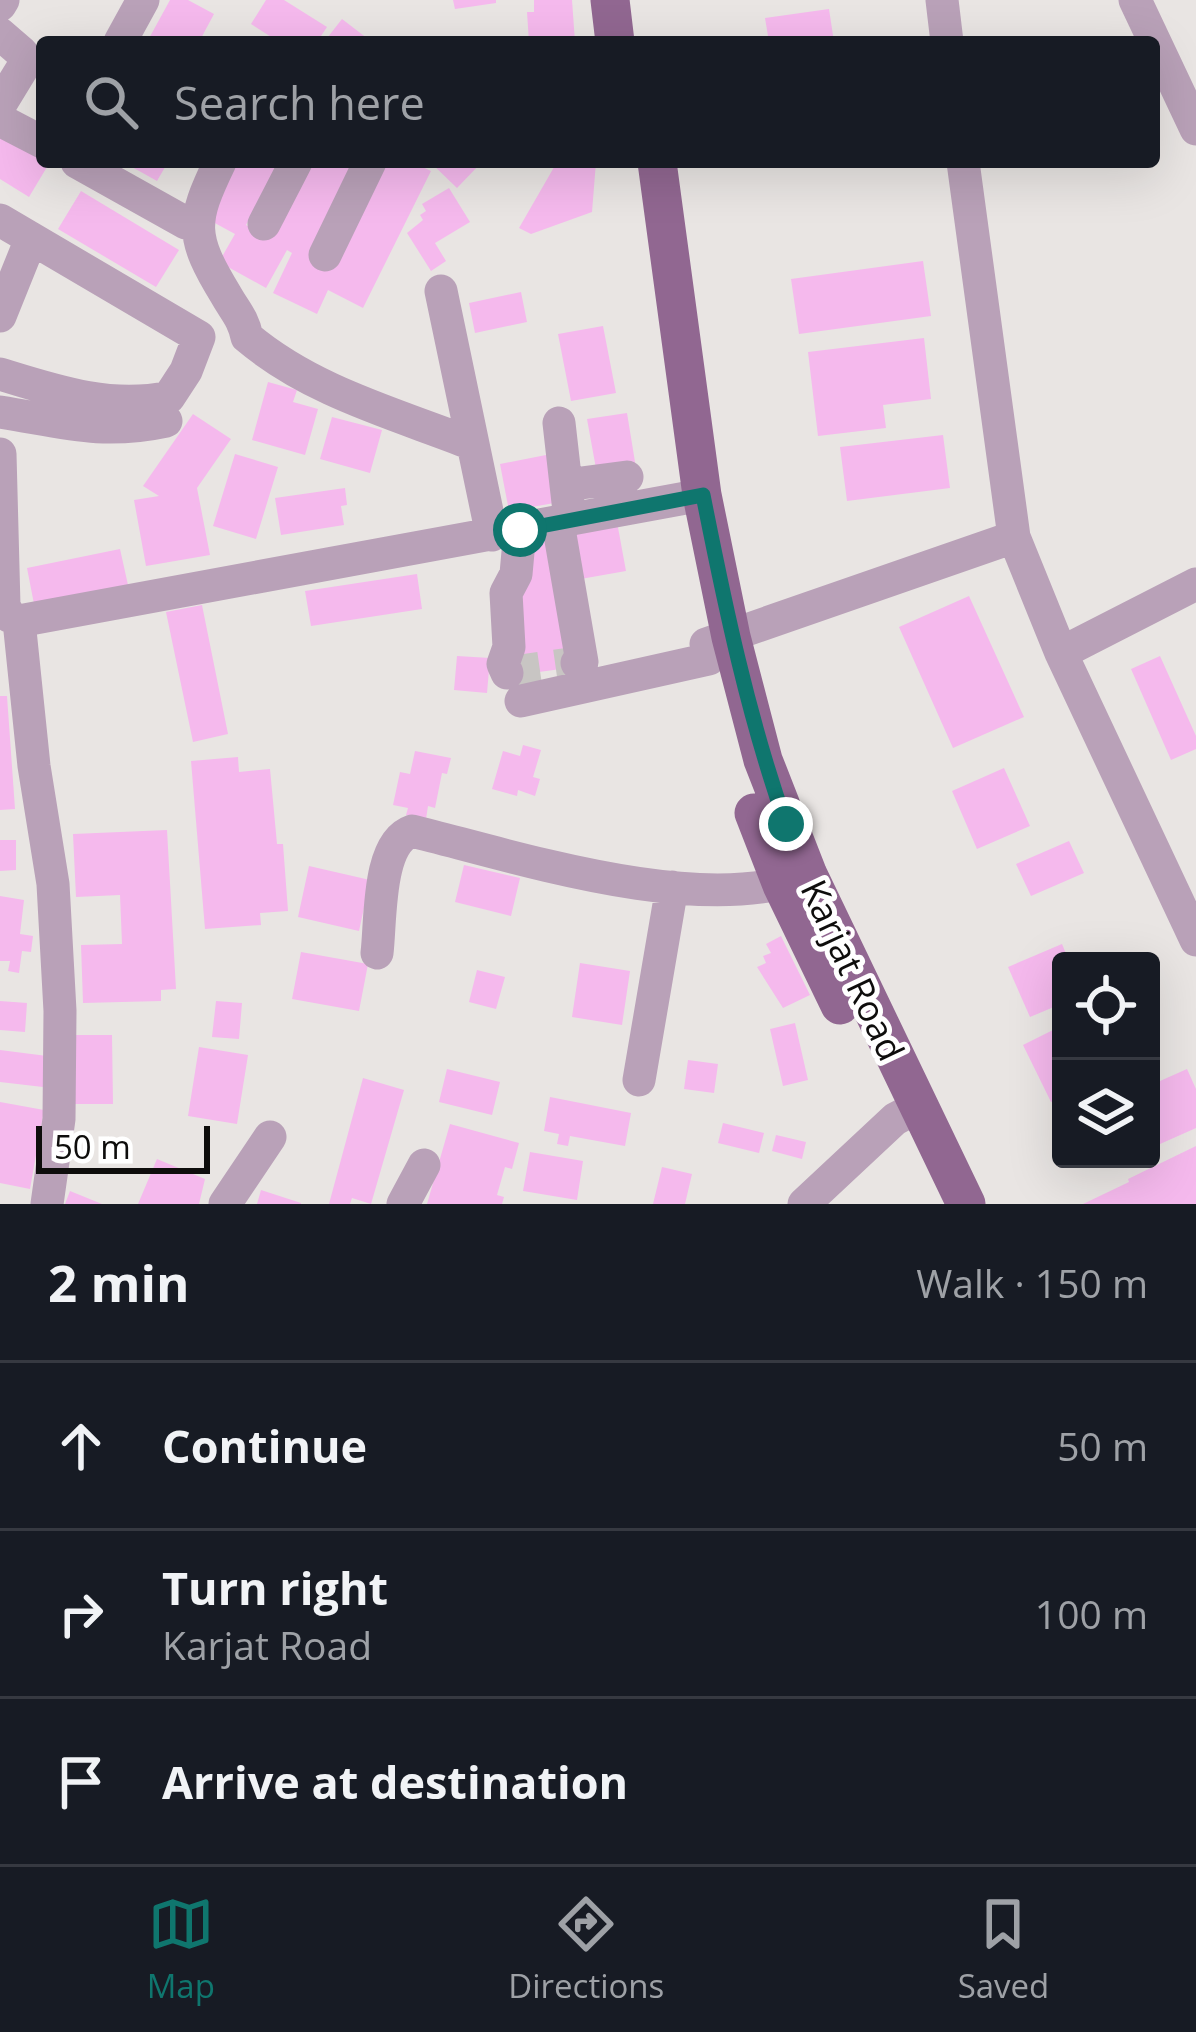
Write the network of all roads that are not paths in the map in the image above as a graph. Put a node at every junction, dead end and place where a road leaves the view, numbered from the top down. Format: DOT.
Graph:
graph roads {
  1 [pos="143,0"];
  2 [pos="610,0"];
  3 [pos="636,0"];
  4 [pos="942,0"];
  5 [pos="1135,0"];
  6 [pos="0,34"];
  7 [pos="123,36"];
  8 [pos="614,36"];
  9 [pos="640,36"];
  10 [pos="946,36"];
  11 [pos="1152,36"];
  12 [pos="1160,53"];
  13 [pos="0,104"];
  14 [pos="0,120"];
  15 [pos="1196,129"];
  16 [pos="36,139"];
  17 [pos="88,168"];
  18 [pos="218,168"];
  19 [pos="293,168"];
  20 [pos="367,168"];
  21 [pos="631,168"];
  22 [pos="657,168"];
  23 [pos="965,168"];
  24 [pos="0,220"];
  25 [pos="186,223"];
  26 [pos="264,224"];
  27 [pos="32,239"];
  28 [pos="325,255"];
  29 [pos="440,291"];
  30 [pos="0,316"];
  31 [pos="0,374"];
  32 [pos="0,412"];
  33 [pos="166,421"];
  34 [pos="559,423"];
  35 [pos="470,443"];
  36 [pos="0,454"];
  37 [pos="627,477"];
  38 [pos="566,485"];
  39 [pos="690,498"];
  40 [pos="564,522"];
  41 [pos="506,532"];
  42 [pos="1014,537"];
  43 [pos="1196,584"];
  44 [pos="20,621"];
  45 [pos="716,647"];
  46 [pos="1061,653"];
  47 [pos="577,663"];
  48 [pos="795,880"];
  49 [pos="672,887"];
  50 [pos="1196,940"];
  51 [pos="377,953"];
  52 [pos="639,1080"];
  53 [pos="906,1113"];
  54 [pos="270,1137"];
  55 [pos="424,1165"];
  56 [pos="47,1204"];
  57 [pos="225,1204"];
  58 [pos="404,1204"];
  59 [pos="803,1204"];
  60 [pos="938,1204"];
  61 [pos="967,1204"];
  1 -- 7 [label="street"];
  2 -- 8 [label="main road"];
  3 -- 9 [label="main road"];
  4 -- 10 [label="street"];
  5 -- 11 [label="street"];
  6 -- 13 [label="street"];
  12 -- 15 [label="street"];
  14 -- 16 [label="street"];
  17 -- 25 [label="street"];
  18 -- 35 [label="street"];
  19 -- 26 [label="street"];
  20 -- 28 [label="street"];
  21 -- 39 [label="main road, Karjat Road"];
  22 -- 39 [label="main road, Karjat Road"];
  23 -- 42 [label="street"];
  24 -- 27 [label="street"];
  27 -- 30 [label="street"];
  27 -- 31 [label="street"];
  29 -- 35 [label="street"];
  32 -- 33 [label="street"];
  34 -- 38 [label="street"];
  35 -- 41 [label="street"];
  36 -- 44 [label="street"];
  37 -- 38 [label="street"];
  38 -- 40 [label="street"];
  39 -- 40 [label="street"];
  39 -- 45 [label="main road, Karjat Road"];
  40 -- 41 [label="street"];
  40 -- 47 [label="street"];
  41 -- 44 [label="street"];
  41 -- 45 [label="street"];
  42 -- 45 [label="street"];
  42 -- 46 [label="street"];
  43 -- 46 [label="street"];
  44 -- 56 [label="street"];
  45 -- 48 [label="main road, Karjat Road"];
  46 -- 50 [label="street"];
  48 -- 49 [label="street"];
  48 -- 53 [label="main road, Karjat Road"];
  49 -- 51 [label="street"];
  49 -- 52 [label="street"];
  53 -- 59 [label="street"];
  53 -- 60 [label="main road, Karjat Road"];
  53 -- 61 [label="main road, Karjat Road"];
  54 -- 57 [label="street"];
  55 -- 58 [label="street"];
}
